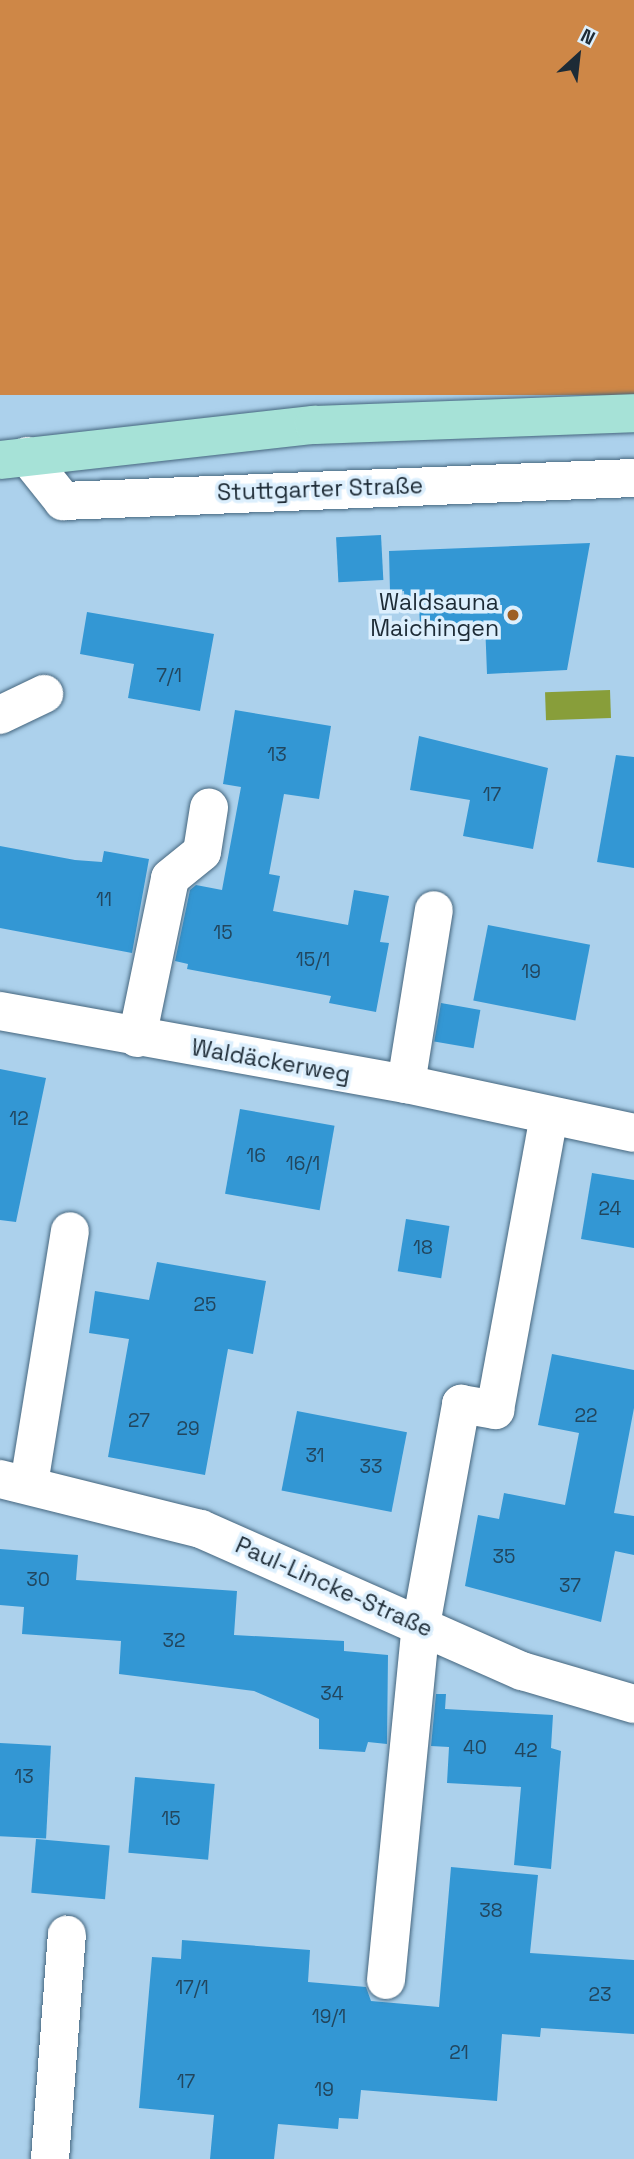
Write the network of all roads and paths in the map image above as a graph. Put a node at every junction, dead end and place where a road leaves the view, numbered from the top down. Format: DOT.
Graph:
graph roads {
  1 [pos="634,413"];
  2 [pos="13,458"];
  3 [pos="634,478"];
  4 [pos="44,694"];
  5 [pos="0,715"];
  6 [pos="209,808"];
  7 [pos="434,910"];
  8 [pos="0,1011"];
  9 [pos="137,1038"];
  10 [pos="406,1084"];
  11 [pos="549,1116"];
  12 [pos="634,1133"];
  13 [pos="70,1231"];
  14 [pos="14,1482"];
  15 [pos="421,1625"];
  16 [pos="634,1704"];
  17 [pos="67,1935"];
  18 [pos="386,1980"];
  19 [pos="50,2159"];
  1 -- 2 [label="main road, Stuttgarter Straße"];
  2 -- 3 [label="street, Stuttgarter Straße"];
  4 -- 5 [label="street"];
  6 -- 9 [label="street"];
  7 -- 10 [label="street"];
  8 -- 9 [label="street, Waldäckerweg"];
  9 -- 10 [label="street, Waldäckerweg"];
  10 -- 11 [label="street, Waldäckerweg"];
  11 -- 12 [label="street, Waldäckerweg"];
  11 -- 15 [label="street"];
  13 -- 14 [label="street, Paul-Lincke-Straße"];
  14 -- 15 [label="street, Paul-Lincke-Straße"];
  15 -- 16 [label="street, Paul-Lincke-Straße"];
  15 -- 18 [label="street"];
  17 -- 19 [label="street"];
}
